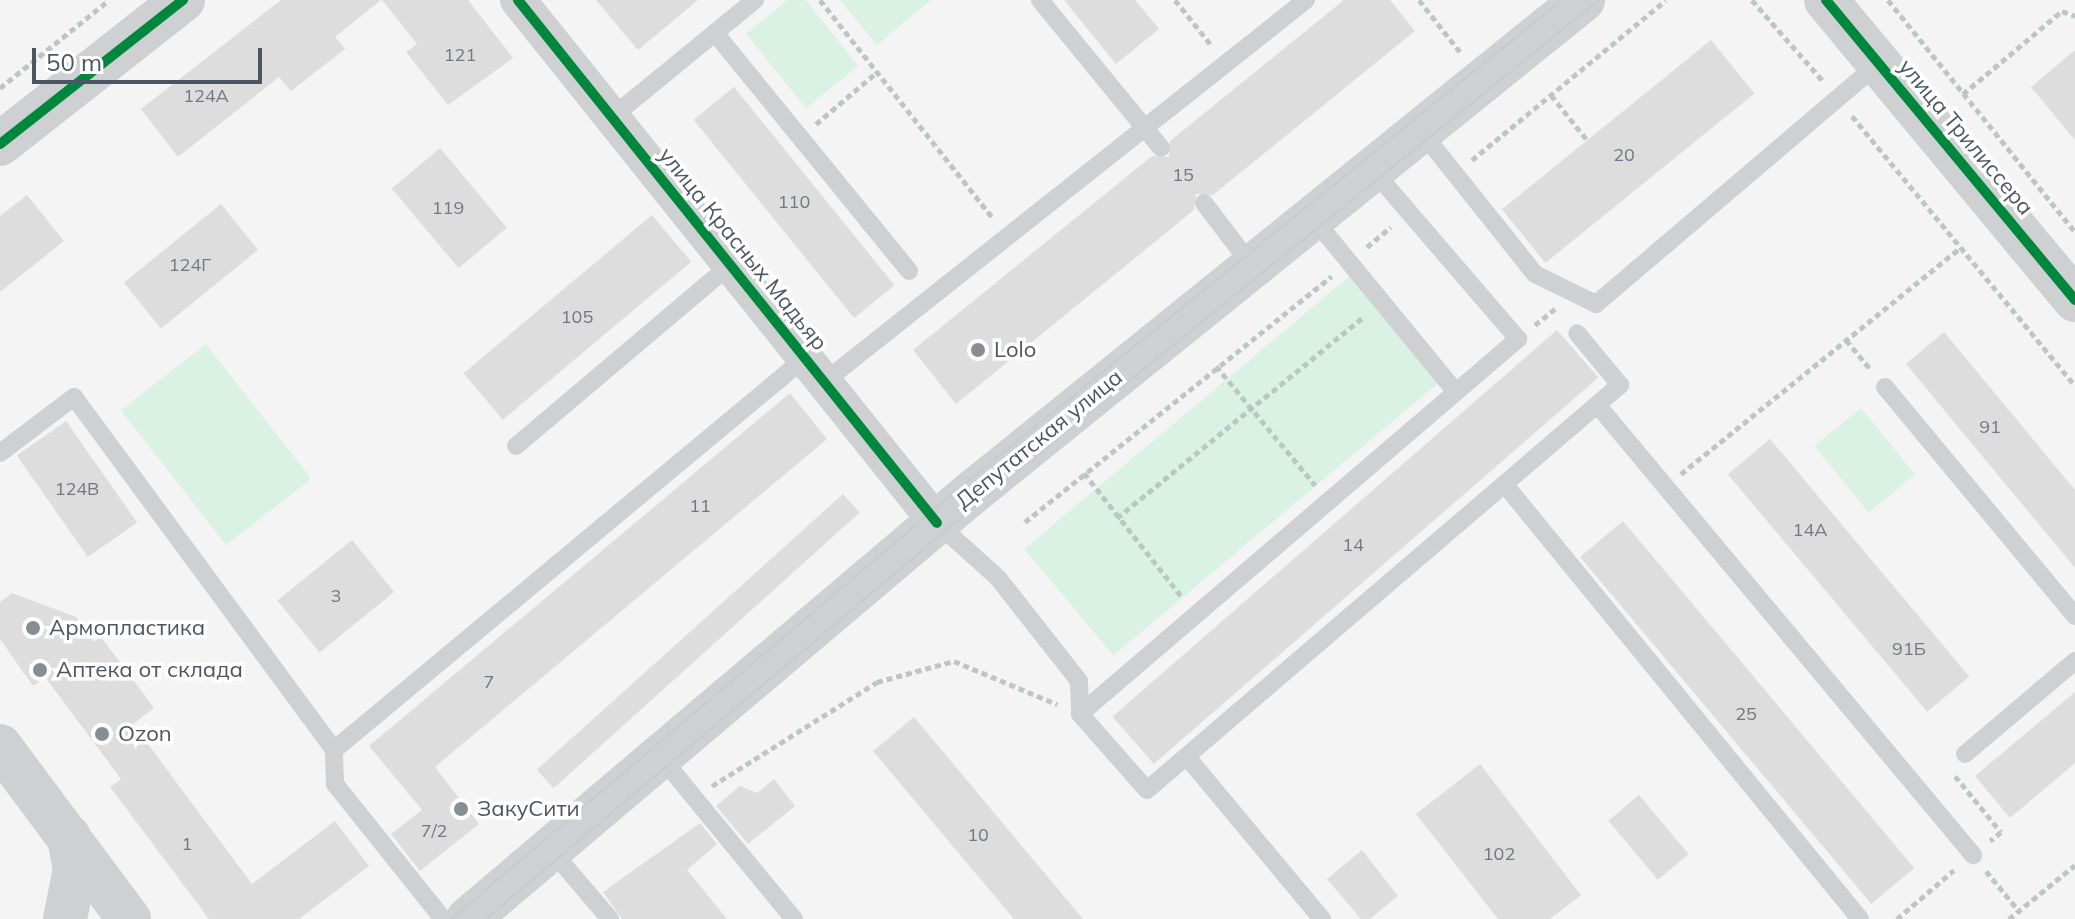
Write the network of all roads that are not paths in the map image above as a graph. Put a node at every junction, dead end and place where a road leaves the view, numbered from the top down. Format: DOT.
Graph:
graph roads {
  1 [pos="183,0"];
  2 [pos="518,0"];
  3 [pos="755,0"];
  4 [pos="1040,0"];
  5 [pos="1306,0"];
  6 [pos="1583,0"];
  7 [pos="1826,0"];
  8 [pos="715,33"];
  9 [pos="1879,63"];
  10 [pos="612,117"];
  11 [pos="1146,128"];
  12 [pos="1420,130"];
  13 [pos="0,144"];
  14 [pos="1161,148"];
  15 [pos="1372,169"];
  16 [pos="1204,203"];
  17 [pos="1312,217"];
  18 [pos="1252,266"];
  19 [pos="909,271"];
  20 [pos="715,278"];
  21 [pos="2075,300"];
  22 [pos="1577,333"];
  23 [pos="815,370"];
  24 [pos="1885,387"];
  25 [pos="1456,392"];
  26 [pos="1599,407"];
  27 [pos="516,446"];
  28 [pos="0,453"];
  29 [pos="1506,486"];
  30 [pos="937,523"];
  31 [pos="2075,616"];
  32 [pos="2075,661"];
  33 [pos="1080,714"];
  34 [pos="0,746"];
  35 [pos="334,750"];
  36 [pos="1965,754"];
  37 [pos="660,756"];
  38 [pos="1187,757"];
  39 [pos="68,834"];
  40 [pos="551,850"];
  41 [pos="1973,855"];
  42 [pos="65,919"];
  43 [pos="129,919"];
  44 [pos="443,919"];
  45 [pos="468,919"];
  46 [pos="610,919"];
  47 [pos="794,919"];
  48 [pos="1322,919"];
  49 [pos="1860,919"];
  1 -- 13 [label="street"];
  2 -- 10 [label="street, улица Красных Мадьяр"];
  3 -- 8 [label="lane"];
  4 -- 11 [label="lane"];
  5 -- 11 [label="lane"];
  6 -- 12 [label="main road, Депутатская улица"];
  7 -- 9 [label="street, улица Трилиссера"];
  8 -- 10 [label="lane"];
  8 -- 19 [label="lane"];
  9 -- 12 [label="lane"];
  9 -- 21 [label="street, улица Трилиссера"];
  10 -- 23 [label="street, улица Красных Мадьяр"];
  11 -- 14 [label="lane"];
  11 -- 23 [label="lane"];
  12 -- 15 [label="main road, Депутатская улица"];
  15 -- 17 [label="main road, Депутатская улица"];
  15 -- 25 [label="lane"];
  16 -- 18 [label="lane"];
  17 -- 18 [label="main road, Депутатская улица"];
  17 -- 25 [label="lane"];
  18 -- 30 [label="main road, Депутатская улица"];
  20 -- 27 [label="lane"];
  22 -- 26 [label="lane"];
  23 -- 30 [label="street, улица Красных Мадьяр"];
  23 -- 35 [label="lane"];
  24 -- 31 [label="lane"];
  25 -- 33 [label="lane"];
  26 -- 29 [label="lane"];
  26 -- 41 [label="lane"];
  28 -- 35 [label="lane"];
  29 -- 38 [label="lane"];
  29 -- 49 [label="lane"];
  30 -- 33 [label="lane"];
  30 -- 37 [label="main road, Депутатская улица"];
  32 -- 36 [label="lane"];
  33 -- 38 [label="lane"];
  34 -- 39 [label="main road"];
  35 -- 44 [label="lane"];
  37 -- 40 [label="main road, Депутатская улица"];
  37 -- 47 [label="lane"];
  38 -- 48 [label="lane"];
  39 -- 42 [label="main road"];
  39 -- 43 [label="main road"];
  40 -- 45 [label="main road, Депутатская улица"];
  40 -- 46 [label="lane"];
}
